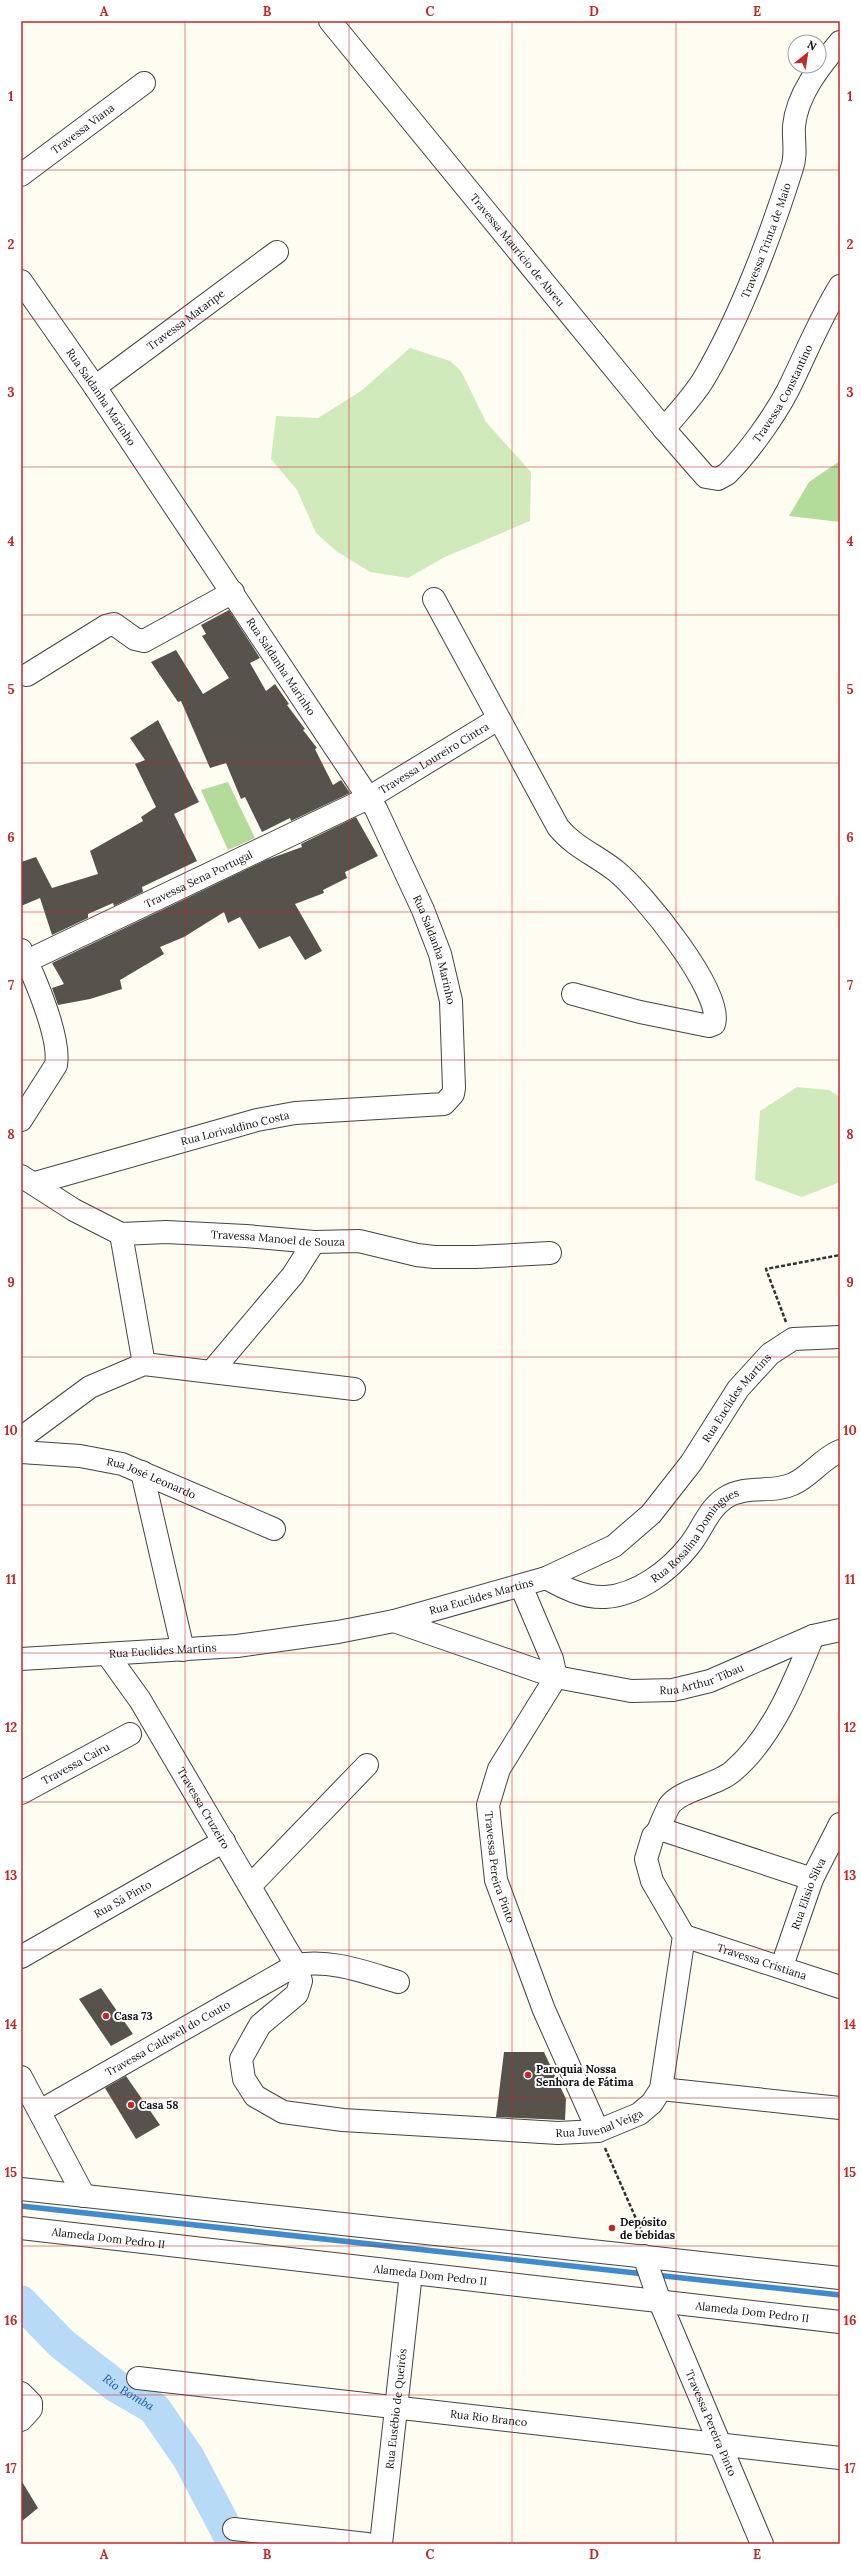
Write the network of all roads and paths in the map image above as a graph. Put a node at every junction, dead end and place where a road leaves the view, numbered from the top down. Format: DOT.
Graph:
graph roads {
  1 [pos="330,21"];
  2 [pos="840,42"];
  3 [pos="144,83"];
  4 [pos="21,175"];
  5 [pos="277,252"];
  6 [pos="21,280"];
  7 [pos="840,286"];
  8 [pos="95,386"];
  9 [pos="664,429"];
  10 [pos="706,477"];
  11 [pos="233,592"];
  12 [pos="434,599"];
  13 [pos="27,675"];
  14 [pos="498,719"];
  15 [pos="370,797"];
  16 [pos="24,956"];
  17 [pos="573,994"];
  18 [pos="454,1088"];
  19 [pos="21,1120"];
  20 [pos="28,1179"];
  21 [pos="121,1234"];
  22 [pos="314,1242"];
  23 [pos="550,1253"];
  24 [pos="840,1255"];
  25 [pos="840,1337"];
  26 [pos="793,1339"];
  27 [pos="144,1364"];
  28 [pos="212,1371"];
  29 [pos="354,1389"];
  30 [pos="21,1438"];
  31 [pos="21,1452"];
  32 [pos="840,1452"];
  33 [pos="142,1472"];
  34 [pos="274,1529"];
  35 [pos="546,1578"];
  36 [pos="521,1586"];
  37 [pos="394,1621"];
  38 [pos="840,1630"];
  39 [pos="813,1636"];
  40 [pos="183,1650"];
  41 [pos="107,1654"];
  42 [pos="21,1659"];
  43 [pos="556,1677"];
  44 [pos="130,1734"];
  45 [pos="367,1765"];
  46 [pos="21,1793"];
  47 [pos="840,1824"];
  48 [pos="658,1831"];
  49 [pos="224,1840"];
  50 [pos="812,1878"];
  51 [pos="250,1886"];
  52 [pos="684,1936"];
  53 [pos="21,1957"];
  54 [pos="296,1965"];
  55 [pos="782,1966"];
  56 [pos="398,1982"];
  57 [pos="840,1987"];
  58 [pos="21,2077"];
  59 [pos="661,2089"];
  60 [pos="840,2108"];
  61 [pos="40,2111"];
  62 [pos="598,2131"];
  63 [pos="21,2189"];
  64 [pos="84,2196"];
  65 [pos="21,2228"];
  66 [pos="648,2259"];
  67 [pos="411,2273"];
  68 [pos="840,2278"];
  69 [pos="657,2294"];
  70 [pos="840,2322"];
  71 [pos="138,2378"];
  72 [pos="21,2394"];
  73 [pos="396,2407"];
  74 [pos="21,2420"];
  75 [pos="722,2444"];
  76 [pos="840,2458"];
  77 [pos="234,2529"];
  78 [pos="367,2544"];
  79 [pos="381,2544"];
  80 [pos="762,2544"];
  1 -- 9 [label="street, Travessa Maurício de Abreu"];
  2 -- 9 [label="street, Travessa Trinta de Maio"];
  3 -- 4 [label="street, Travessa Viana"];
  5 -- 8 [label="street, Travessa Mataripe"];
  6 -- 8 [label="street, Rua Saldanha Marinho"];
  7 -- 10 [label="street, Travessa Constantino"];
  8 -- 11 [label="street, Rua Saldanha Marinho"];
  9 -- 10 [label="street, Travessa Maurício de Abreu"];
  11 -- 13 [label="street"];
  11 -- 15 [label="street, Rua Saldanha Marinho"];
  12 -- 14 [label="street"];
  14 -- 15 [label="street, Travessa Loureiro Cintra"];
  14 -- 17 [label="street"];
  15 -- 16 [label="street, Travessa Sena Portugal"];
  15 -- 18 [label="street, Rua Saldanha Marinho"];
  16 -- 19 [label="street"];
  18 -- 20 [label="street, Rua Lorivaldino Costa"];
  20 -- 21 [label="street, Travessa Manoel de Souza"];
  21 -- 22 [label="street, Travessa Manoel de Souza"];
  21 -- 27 [label="street"];
  22 -- 23 [label="street, Travessa Manoel de Souza"];
  22 -- 28 [label="street"];
  24 -- 26 [label="path"];
  25 -- 26 [label="street"];
  26 -- 35 [label="street, Rua Euclides Martins"];
  27 -- 28 [label="street"];
  27 -- 30 [label="street"];
  28 -- 29 [label="street"];
  31 -- 33 [label="street, Rua José Leonardo"];
  32 -- 35 [label="street, Rua Rosalina Domingues"];
  33 -- 34 [label="street, Rua José Leonardo"];
  33 -- 40 [label="street"];
  35 -- 36 [label="street, Rua Euclides Martins"];
  36 -- 37 [label="street, Rua Euclides Martins"];
  36 -- 43 [label="street"];
  37 -- 40 [label="street, Rua Euclides Martins"];
  37 -- 43 [label="street, Rua Arthur Tibau"];
  38 -- 39 [label="street, Rua Arthur Tibau"];
  39 -- 43 [label="street, Rua Arthur Tibau"];
  39 -- 48 [label="street"];
  40 -- 41 [label="street, Rua Euclides Martins"];
  41 -- 42 [label="street, Rua Euclides Martins"];
  41 -- 49 [label="street, Travessa Cruzeiro"];
  43 -- 62 [label="street, Travessa Pereira Pinto"];
  44 -- 46 [label="street, Travessa Cairu"];
  45 -- 51 [label="street"];
  47 -- 50 [label="street, Rua Elisio Silva"];
  48 -- 50 [label="street"];
  48 -- 52 [label="street"];
  49 -- 51 [label="street, Travessa Cruzeiro"];
  49 -- 53 [label="street, Rua Sá Pinto"];
  50 -- 55 [label="street, Rua Elisio Silva"];
  51 -- 54 [label="street, Travessa Cruzeiro"];
  52 -- 55 [label="street, Travessa Cristiana"];
  52 -- 59 [label="street, Rua Juvenal Veiga"];
  54 -- 56 [label="street"];
  54 -- 61 [label="street, Travessa Caldwell do Couto"];
  54 -- 62 [label="street, Rua Juvenal Veiga"];
  55 -- 57 [label="street, Travessa Cristiana"];
  58 -- 61 [label="street"];
  59 -- 60 [label="street"];
  59 -- 62 [label="street, Rua Juvenal Veiga"];
  61 -- 64 [label="street"];
  62 -- 66 [label="path"];
  63 -- 64 [label="street"];
  64 -- 66 [label="street"];
  65 -- 67 [label="street, Alameda Dom Pedro II"];
  66 -- 68 [label="street"];
  66 -- 69 [label="street"];
  67 -- 69 [label="street, Alameda Dom Pedro II"];
  67 -- 73 [label="street, Rua Eusébio de Queirós"];
  69 -- 70 [label="street, Alameda Dom Pedro II"];
  69 -- 75 [label="street, Travessa Pereira Pinto"];
  71 -- 73 [label="street, Rua Rio Branco"];
  72 -- 74 [label="street"];
  73 -- 75 [label="street, Rua Rio Branco"];
  73 -- 79 [label="street, Rua Eusébio de Queirós"];
  75 -- 76 [label="street, Rua Rio Branco"];
  75 -- 80 [label="street, Travessa Pereira Pinto"];
  77 -- 78 [label="street"];
}
